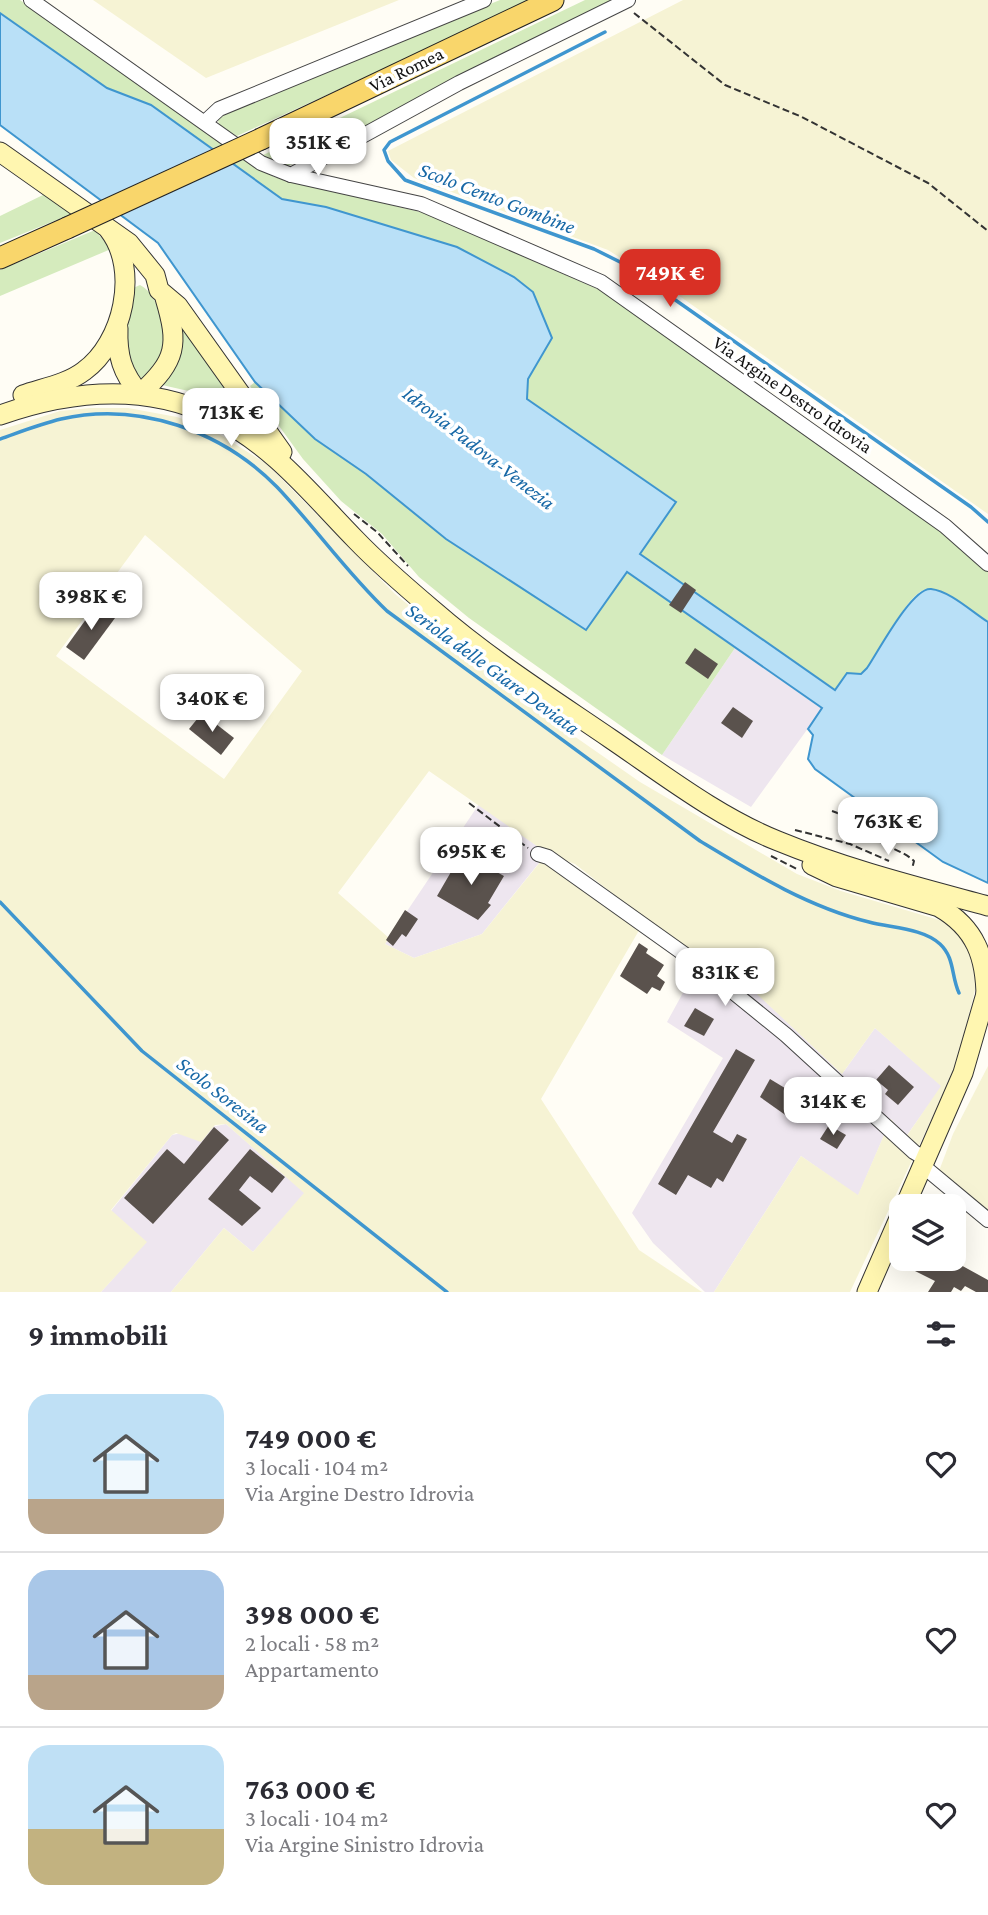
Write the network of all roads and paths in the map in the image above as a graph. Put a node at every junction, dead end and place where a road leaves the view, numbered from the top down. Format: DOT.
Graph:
graph roads {
  1 [pos="31,0"];
  2 [pos="484,0"];
  3 [pos="553,0"];
  4 [pos="626,1"];
  5 [pos="205,122"];
  6 [pos="0,152"];
  7 [pos="290,175"];
  8 [pos="106,227"];
  9 [pos="988,231"];
  10 [pos="0,258"];
  11 [pos="123,288"];
  12 [pos="162,294"];
  13 [pos="118,324"];
  14 [pos="140,394"];
  15 [pos="0,406"];
  16 [pos="0,415"];
  17 [pos="320,502"];
  18 [pos="346,508"];
  19 [pos="988,564"];
  20 [pos="411,570"];
  21 [pos="469,803"];
  22 [pos="832,811"];
  23 [pos="778,841"];
  24 [pos="538,854"];
  25 [pos="891,863"];
  26 [pos="797,869"];
  27 [pos="911,871"];
  28 [pos="988,906"];
  29 [pos="986,997"];
  30 [pos="924,1162"];
  31 [pos="910,1194"];
  32 [pos="988,1220"];
  33 [pos="889,1242"];
  34 [pos="867,1292"];
  1 -- 5 [label="street, Via Argine Destro Idrovia"];
  2 -- 5 [label="street"];
  3 -- 10 [label="main road, Via Romea, bridge"];
  4 -- 7 [label="street"];
  4 -- 9 [label="path"];
  5 -- 7 [label="street, Via Argine Destro Idrovia"];
  6 -- 8 [label="main road"];
  7 -- 19 [label="street, Via Argine Destro Idrovia"];
  8 -- 11 [label="main road"];
  8 -- 12 [label="main road"];
  11 -- 12 [label="main road"];
  11 -- 13 [label="main road"];
  12 -- 14 [label="main road"];
  12 -- 17 [label="main road"];
  13 -- 14 [label="main road"];
  13 -- 15 [label="main road"];
  14 -- 16 [label="main road"];
  14 -- 17 [label="main road"];
  17 -- 23 [label="main road"];
  18 -- 20 [label="path"];
  21 -- 24 [label="path"];
  22 -- 27 [label="path"];
  23 -- 25 [label="path"];
  23 -- 26 [label="path"];
  23 -- 28 [label="main road"];
  23 -- 29 [label="main road"];
  24 -- 30 [label="street"];
  29 -- 30 [label="main road"];
  30 -- 31 [label="main road"];
  30 -- 32 [label="street"];
  33 -- 34 [label="main road"];
}
